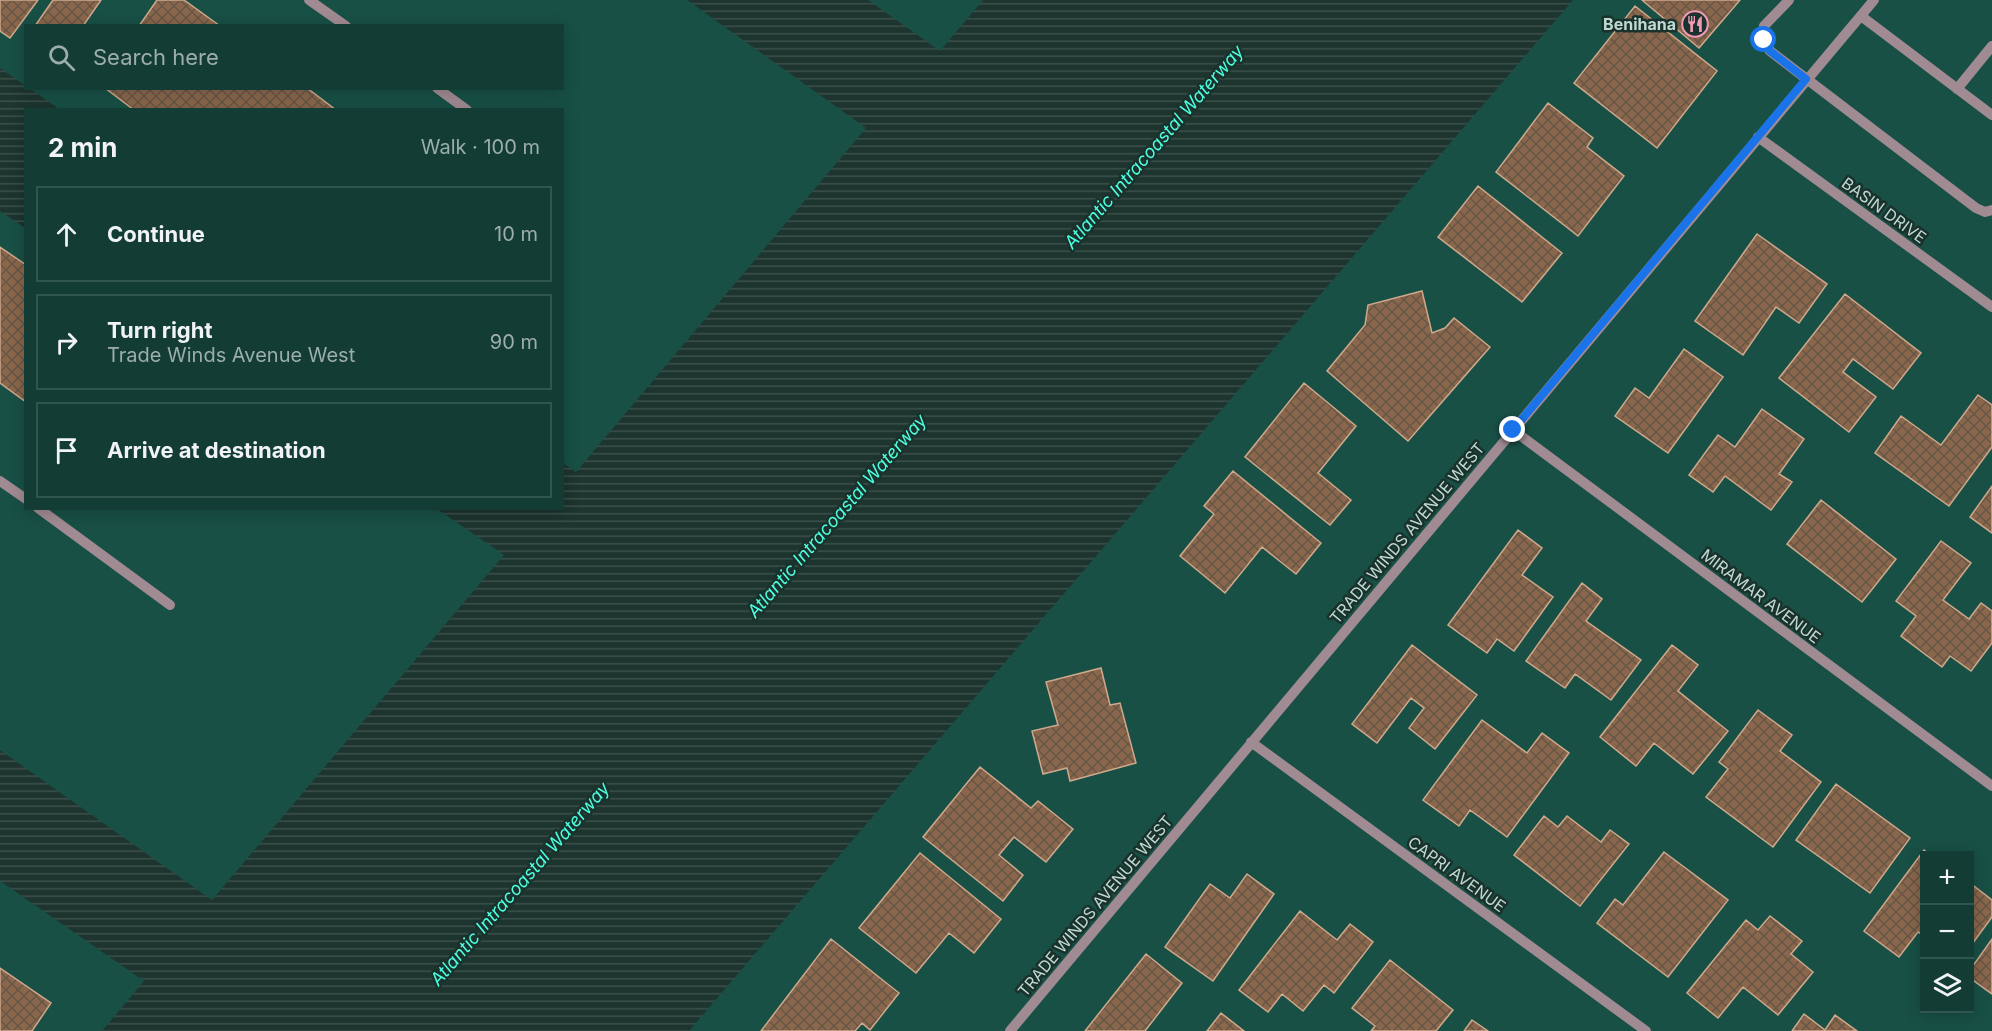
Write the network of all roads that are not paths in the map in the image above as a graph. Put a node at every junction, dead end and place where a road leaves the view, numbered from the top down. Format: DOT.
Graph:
graph roads {
  1 [pos="309,0"];
  2 [pos="1789,0"];
  3 [pos="1874,0"];
  4 [pos="1861,16"];
  5 [pos="343,24"];
  6 [pos="1992,46"];
  7 [pos="1806,79"];
  8 [pos="1957,88"];
  9 [pos="440,90"];
  10 [pos="464,108"];
  11 [pos="1992,115"];
  12 [pos="1758,137"];
  13 [pos="1992,210"];
  14 [pos="1992,307"];
  15 [pos="1513,430"];
  16 [pos="0,481"];
  17 [pos="24,499"];
  18 [pos="41,510"];
  19 [pos="170,605"];
  20 [pos="1251,742"];
  21 [pos="1992,786"];
  22 [pos="1010,1031"];
  23 [pos="1646,1031"];
  1 -- 5 [label="street"];
  2 -- 7 [label="street"];
  3 -- 4 [label="street, TRADE WINDS AVENUE WEST"];
  4 -- 7 [label="street, TRADE WINDS AVENUE WEST"];
  4 -- 8 [label="street"];
  6 -- 8 [label="street"];
  7 -- 12 [label="street, TRADE WINDS AVENUE WEST"];
  7 -- 13 [label="street"];
  8 -- 11 [label="street"];
  9 -- 10 [label="street"];
  12 -- 14 [label="street, BASIN DRIVE"];
  12 -- 15 [label="street, TRADE WINDS AVENUE WEST"];
  15 -- 20 [label="street, TRADE WINDS AVENUE WEST"];
  15 -- 21 [label="street, MIRAMAR AVENUE"];
  16 -- 17 [label="street"];
  18 -- 19 [label="street"];
  20 -- 22 [label="street, TRADE WINDS AVENUE WEST"];
  20 -- 23 [label="street, CAPRI AVENUE"];
}
